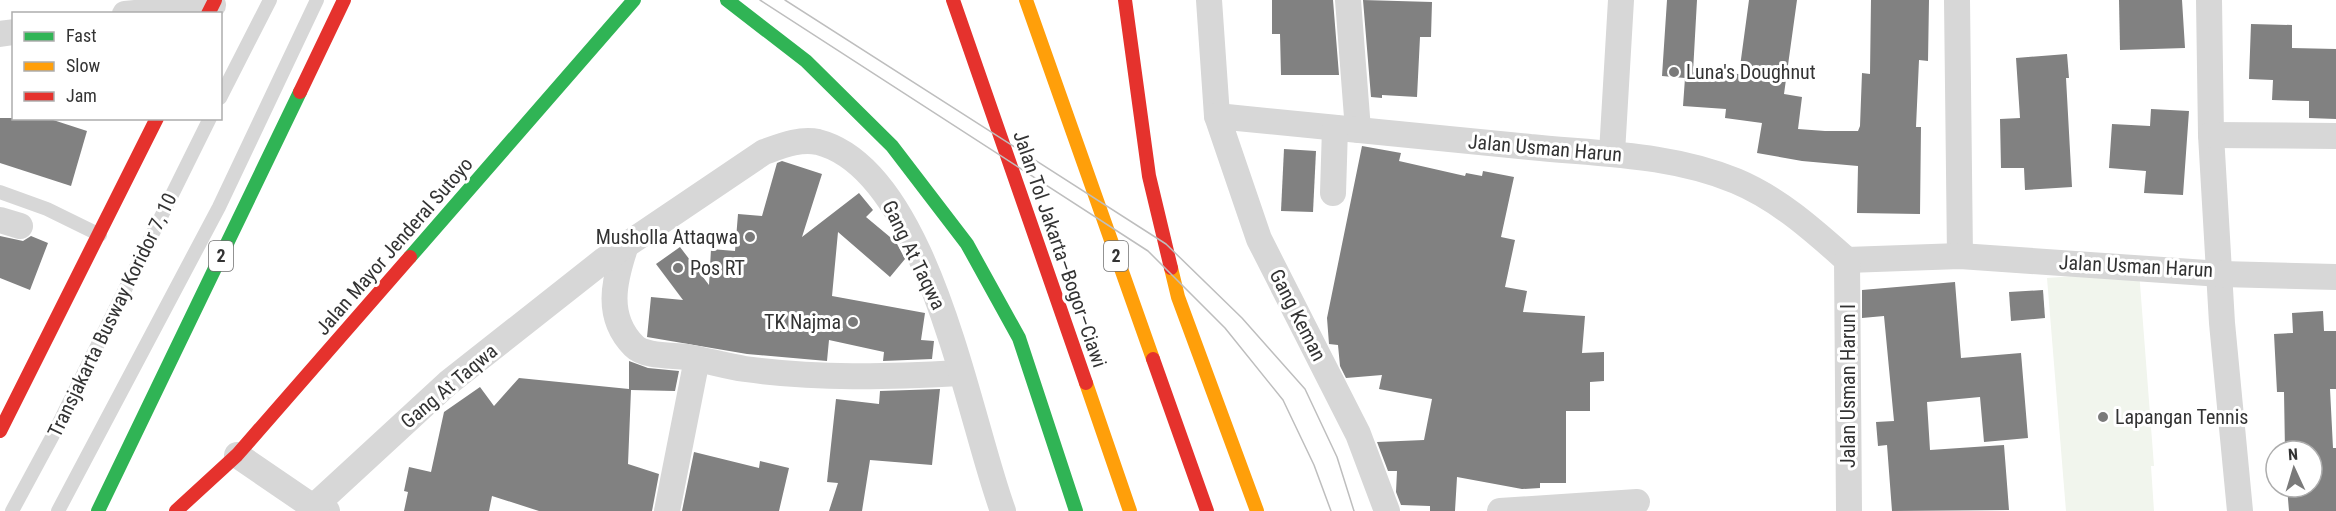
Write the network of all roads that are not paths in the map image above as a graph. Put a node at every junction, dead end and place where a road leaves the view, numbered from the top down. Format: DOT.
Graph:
graph roads {
  1 [pos="270,0"];
  2 [pos="316,0"];
  3 [pos="344,0"];
  4 [pos="727,0"];
  5 [pos="953,0"];
  6 [pos="1026,0"];
  7 [pos="1125,0"];
  8 [pos="1209,0"];
  9 [pos="1348,0"];
  10 [pos="1622,0"];
  11 [pos="1958,0"];
  12 [pos="2209,0"];
  13 [pos="630,5"];
  14 [pos="212,6"];
  15 [pos="147,12"];
  16 [pos="222,94"];
  17 [pos="1217,116"];
  18 [pos="157,120"];
  19 [pos="209,120"];
  20 [pos="1346,129"];
  21 [pos="2211,135"];
  22 [pos="2336,136"];
  23 [pos="1612,153"];
  24 [pos="0,192"];
  25 [pos="1333,193"];
  26 [pos="101,235"];
  27 [pos="625,248"];
  28 [pos="1960,256"];
  29 [pos="1847,260"];
  30 [pos="2221,274"];
  31 [pos="2336,277"];
  32 [pos="697,359"];
  33 [pos="960,373"];
  34 [pos="0,431"];
  35 [pos="237,455"];
  36 [pos="1637,502"];
  37 [pos="316,510"];
  38 [pos="1392,510"];
  39 [pos="12,511"];
  40 [pos="58,511"];
  41 [pos="98,511"];
  42 [pos="176,511"];
  43 [pos="667,511"];
  44 [pos="1003,511"];
  45 [pos="1076,511"];
  46 [pos="1130,511"];
  47 [pos="1207,511"];
  48 [pos="1257,511"];
  49 [pos="1500,511"];
  50 [pos="1849,511"];
  51 [pos="2240,511"];
  1 -- 16 [label="lane"];
  2 -- 40 [label="lane, Transjakarta Busway Koridor 7, 10"];
  3 -- 41 [label="highway, 2"];
  4 -- 45 [label="highway"];
  5 -- 46 [label="highway, Jalan Tol Jakarta–Bogor–Ciawi"];
  6 -- 47 [label="highway, 2"];
  7 -- 48 [label="highway"];
  8 -- 17 [label="street"];
  9 -- 20 [label="street"];
  10 -- 23 [label="street"];
  11 -- 28 [label="street"];
  12 -- 21 [label="street, Jalan Usman Harun"];
  13 -- 35 [label="highway, Jalan Mayor Jenderal Sutoyo"];
  14 -- 15 [label="street"];
  17 -- 20 [label="street, Jalan Usman Harun"];
  17 -- 38 [label="street, Gang Keman"];
  18 -- 26 [label="highway"];
  19 -- 39 [label="lane, Transjakarta Busway Koridor 7, 10"];
  20 -- 23 [label="street, Jalan Usman Harun"];
  20 -- 25 [label="street"];
  21 -- 22 [label="street"];
  21 -- 30 [label="street, Jalan Usman Harun"];
  23 -- 29 [label="street, Jalan Usman Harun"];
  24 -- 26 [label="lane"];
  26 -- 34 [label="highway"];
  27 -- 32 [label="street"];
  27 -- 33 [label="street, Gang At Taqwa"];
  27 -- 37 [label="street, Gang At Taqwa"];
  28 -- 29 [label="street, Jalan Usman Harun"];
  28 -- 30 [label="street, Jalan Usman Harun"];
  29 -- 50 [label="street, Jalan Usman Harun I"];
  30 -- 31 [label="street"];
  30 -- 51 [label="street"];
  32 -- 33 [label="street"];
  32 -- 43 [label="street"];
  33 -- 44 [label="street, Gang At Taqwa"];
  35 -- 37 [label="street"];
  35 -- 42 [label="highway, Jalan Mayor Jenderal Sutoyo"];
  36 -- 49 [label="street"];
}
